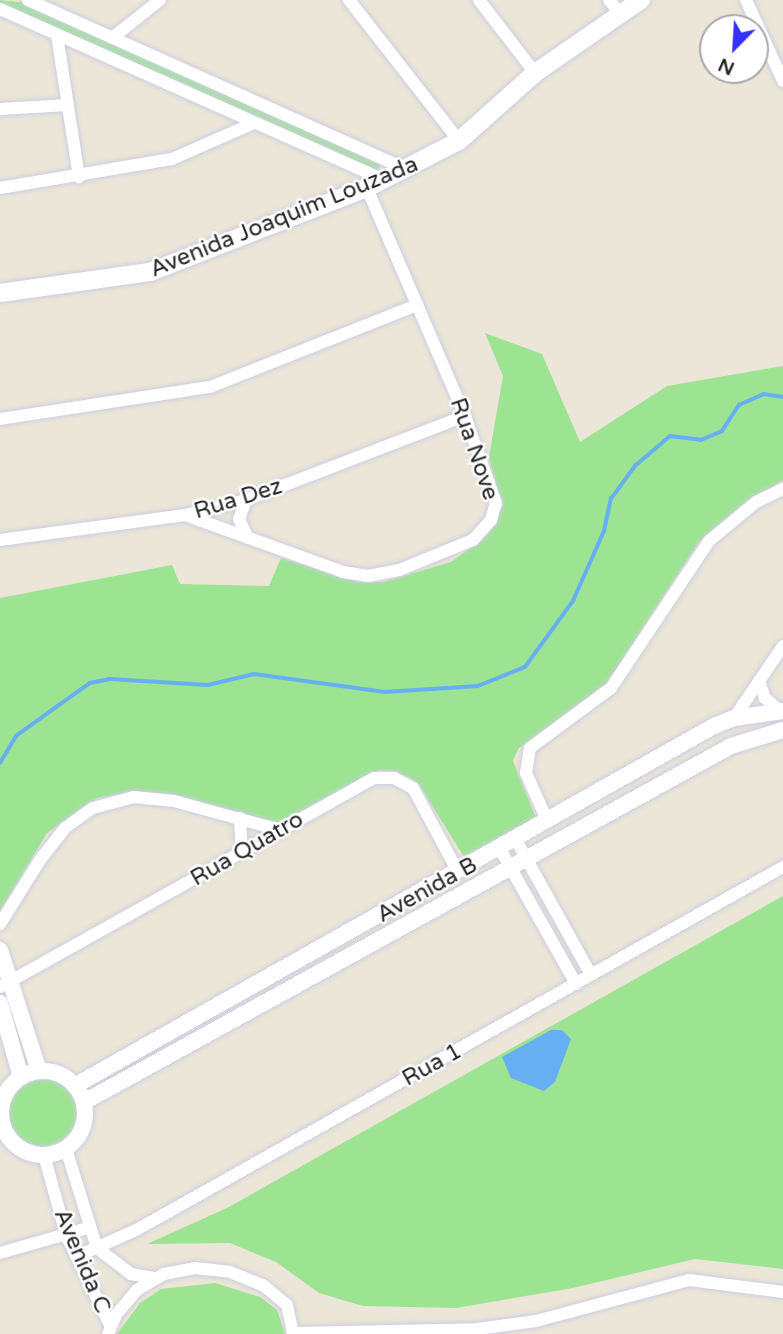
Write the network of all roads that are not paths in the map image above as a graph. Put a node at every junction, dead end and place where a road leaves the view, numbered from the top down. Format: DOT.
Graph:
graph roads {
  1 [pos="28,0"];
  2 [pos="160,0"];
  3 [pos="349,0"];
  4 [pos="479,0"];
  5 [pos="641,0"];
  6 [pos="746,0"];
  7 [pos="614,6"];
  8 [pos="0,9"];
  9 [pos="57,35"];
  10 [pos="112,38"];
  11 [pos="535,73"];
  12 [pos="783,81"];
  13 [pos="68,105"];
  14 [pos="0,109"];
  15 [pos="254,122"];
  16 [pos="459,141"];
  17 [pos="404,168"];
  18 [pos="79,177"];
  19 [pos="384,180"];
  20 [pos="0,188"];
  21 [pos="367,188"];
  22 [pos="0,293"];
  23 [pos="416,305"];
  24 [pos="465,416"];
  25 [pos="0,419"];
  26 [pos="783,489"];
  27 [pos="246,499"];
  28 [pos="185,515"];
  29 [pos="248,538"];
  30 [pos="0,540"];
  31 [pos="783,646"];
  32 [pos="760,681"];
  33 [pos="781,711"];
  34 [pos="734,718"];
  35 [pos="783,730"];
  36 [pos="240,818"];
  37 [pos="548,822"];
  38 [pos="280,830"];
  39 [pos="516,840"];
  40 [pos="500,849"];
  41 [pos="242,852"];
  42 [pos="524,856"];
  43 [pos="509,865"];
  44 [pos="783,867"];
  45 [pos="458,872"];
  46 [pos="0,924"];
  47 [pos="0,950"];
  48 [pos="592,975"];
  49 [pos="576,984"];
  50 [pos="6,985"];
  51 [pos="0,1003"];
  52 [pos="39,1071"];
  53 [pos="21,1077"];
  54 [pos="76,1085"];
  55 [pos="84,1102"];
  56 [pos="2,1127"];
  57 [pos="66,1149"];
  58 [pos="44,1155"];
  59 [pos="87,1228"];
  60 [pos="66,1235"];
  61 [pos="97,1248"];
  62 [pos="0,1252"];
  63 [pos="78,1256"];
  64 [pos="156,1278"];
  65 [pos="783,1292"];
  66 [pos="109,1330"];
  67 [pos="443,1333"];
  68 [pos="293,1334"];
  1 -- 10 [label="street"];
  2 -- 10 [label="street"];
  3 -- 16 [label="street"];
  4 -- 11 [label="street"];
  5 -- 7 [label="main road, Avenida Joaquim Louzada"];
  6 -- 12 [label="street"];
  7 -- 11 [label="main road, Avenida Joaquim Louzada"];
  8 -- 9 [label="street"];
  9 -- 13 [label="street"];
  9 -- 15 [label="street"];
  10 -- 17 [label="street"];
  11 -- 16 [label="main road, Avenida Joaquim Louzada"];
  13 -- 14 [label="street"];
  13 -- 18 [label="street"];
  15 -- 18 [label="street"];
  15 -- 19 [label="street"];
  16 -- 17 [label="main road, Avenida Joaquim Louzada"];
  17 -- 19 [label="main road, Avenida Joaquim Louzada"];
  18 -- 20 [label="street"];
  19 -- 21 [label="main road, Avenida Joaquim Louzada"];
  21 -- 22 [label="main road, Avenida Joaquim Louzada"];
  21 -- 23 [label="street, Rua Nove"];
  23 -- 24 [label="street, Rua Nove"];
  23 -- 25 [label="street"];
  24 -- 27 [label="street, Rua Dez"];
  24 -- 29 [label="street, Rua Nove"];
  26 -- 37 [label="street"];
  27 -- 28 [label="street, Rua Dez"];
  27 -- 29 [label="street"];
  28 -- 29 [label="street, Rua Nove"];
  28 -- 30 [label="street, Rua Dez"];
  31 -- 32 [label="street"];
  32 -- 33 [label="street"];
  32 -- 34 [label="street"];
  33 -- 34 [label="street, Avenida B"];
  34 -- 37 [label="street, Avenida B"];
  35 -- 42 [label="street, Avenida B"];
  36 -- 38 [label="street"];
  36 -- 41 [label="street"];
  36 -- 46 [label="street"];
  37 -- 39 [label="street, Avenida B"];
  38 -- 41 [label="street, Rua Quatro"];
  38 -- 45 [label="street, Rua Quatro"];
  39 -- 40 [label="street, Avenida B"];
  39 -- 42 [label="street"];
  40 -- 43 [label="street"];
  40 -- 45 [label="street, Avenida B"];
  41 -- 50 [label="street, Rua Quatro"];
  42 -- 43 [label="street, Avenida B"];
  42 -- 48 [label="street"];
  43 -- 49 [label="street"];
  43 -- 55 [label="street, Avenida B"];
  44 -- 48 [label="street, Rua 1"];
  45 -- 54 [label="street, Avenida B"];
  47 -- 50 [label="street"];
  48 -- 49 [label="street, Rua 1"];
  49 -- 61 [label="street, Rua 1"];
  50 -- 52 [label="street"];
  51 -- 53 [label="street"];
  52 -- 53 [label="street"];
  52 -- 54 [label="street"];
  53 -- 56 [label="street"];
  54 -- 55 [label="street"];
  55 -- 57 [label="street"];
  56 -- 58 [label="street"];
  57 -- 58 [label="street"];
  57 -- 59 [label="street, Avenida C"];
  58 -- 60 [label="street, Avenida C"];
  59 -- 60 [label="street"];
  59 -- 61 [label="street, Avenida C"];
  60 -- 62 [label="street"];
  60 -- 63 [label="street, Avenida C"];
  61 -- 63 [label="street, Rua 1"];
  61 -- 64 [label="street, Avenida C"];
  63 -- 66 [label="street, Avenida C"];
  64 -- 66 [label="street"];
  64 -- 68 [label="street"];
  65 -- 67 [label="street"];
  67 -- 68 [label="street"];
}
